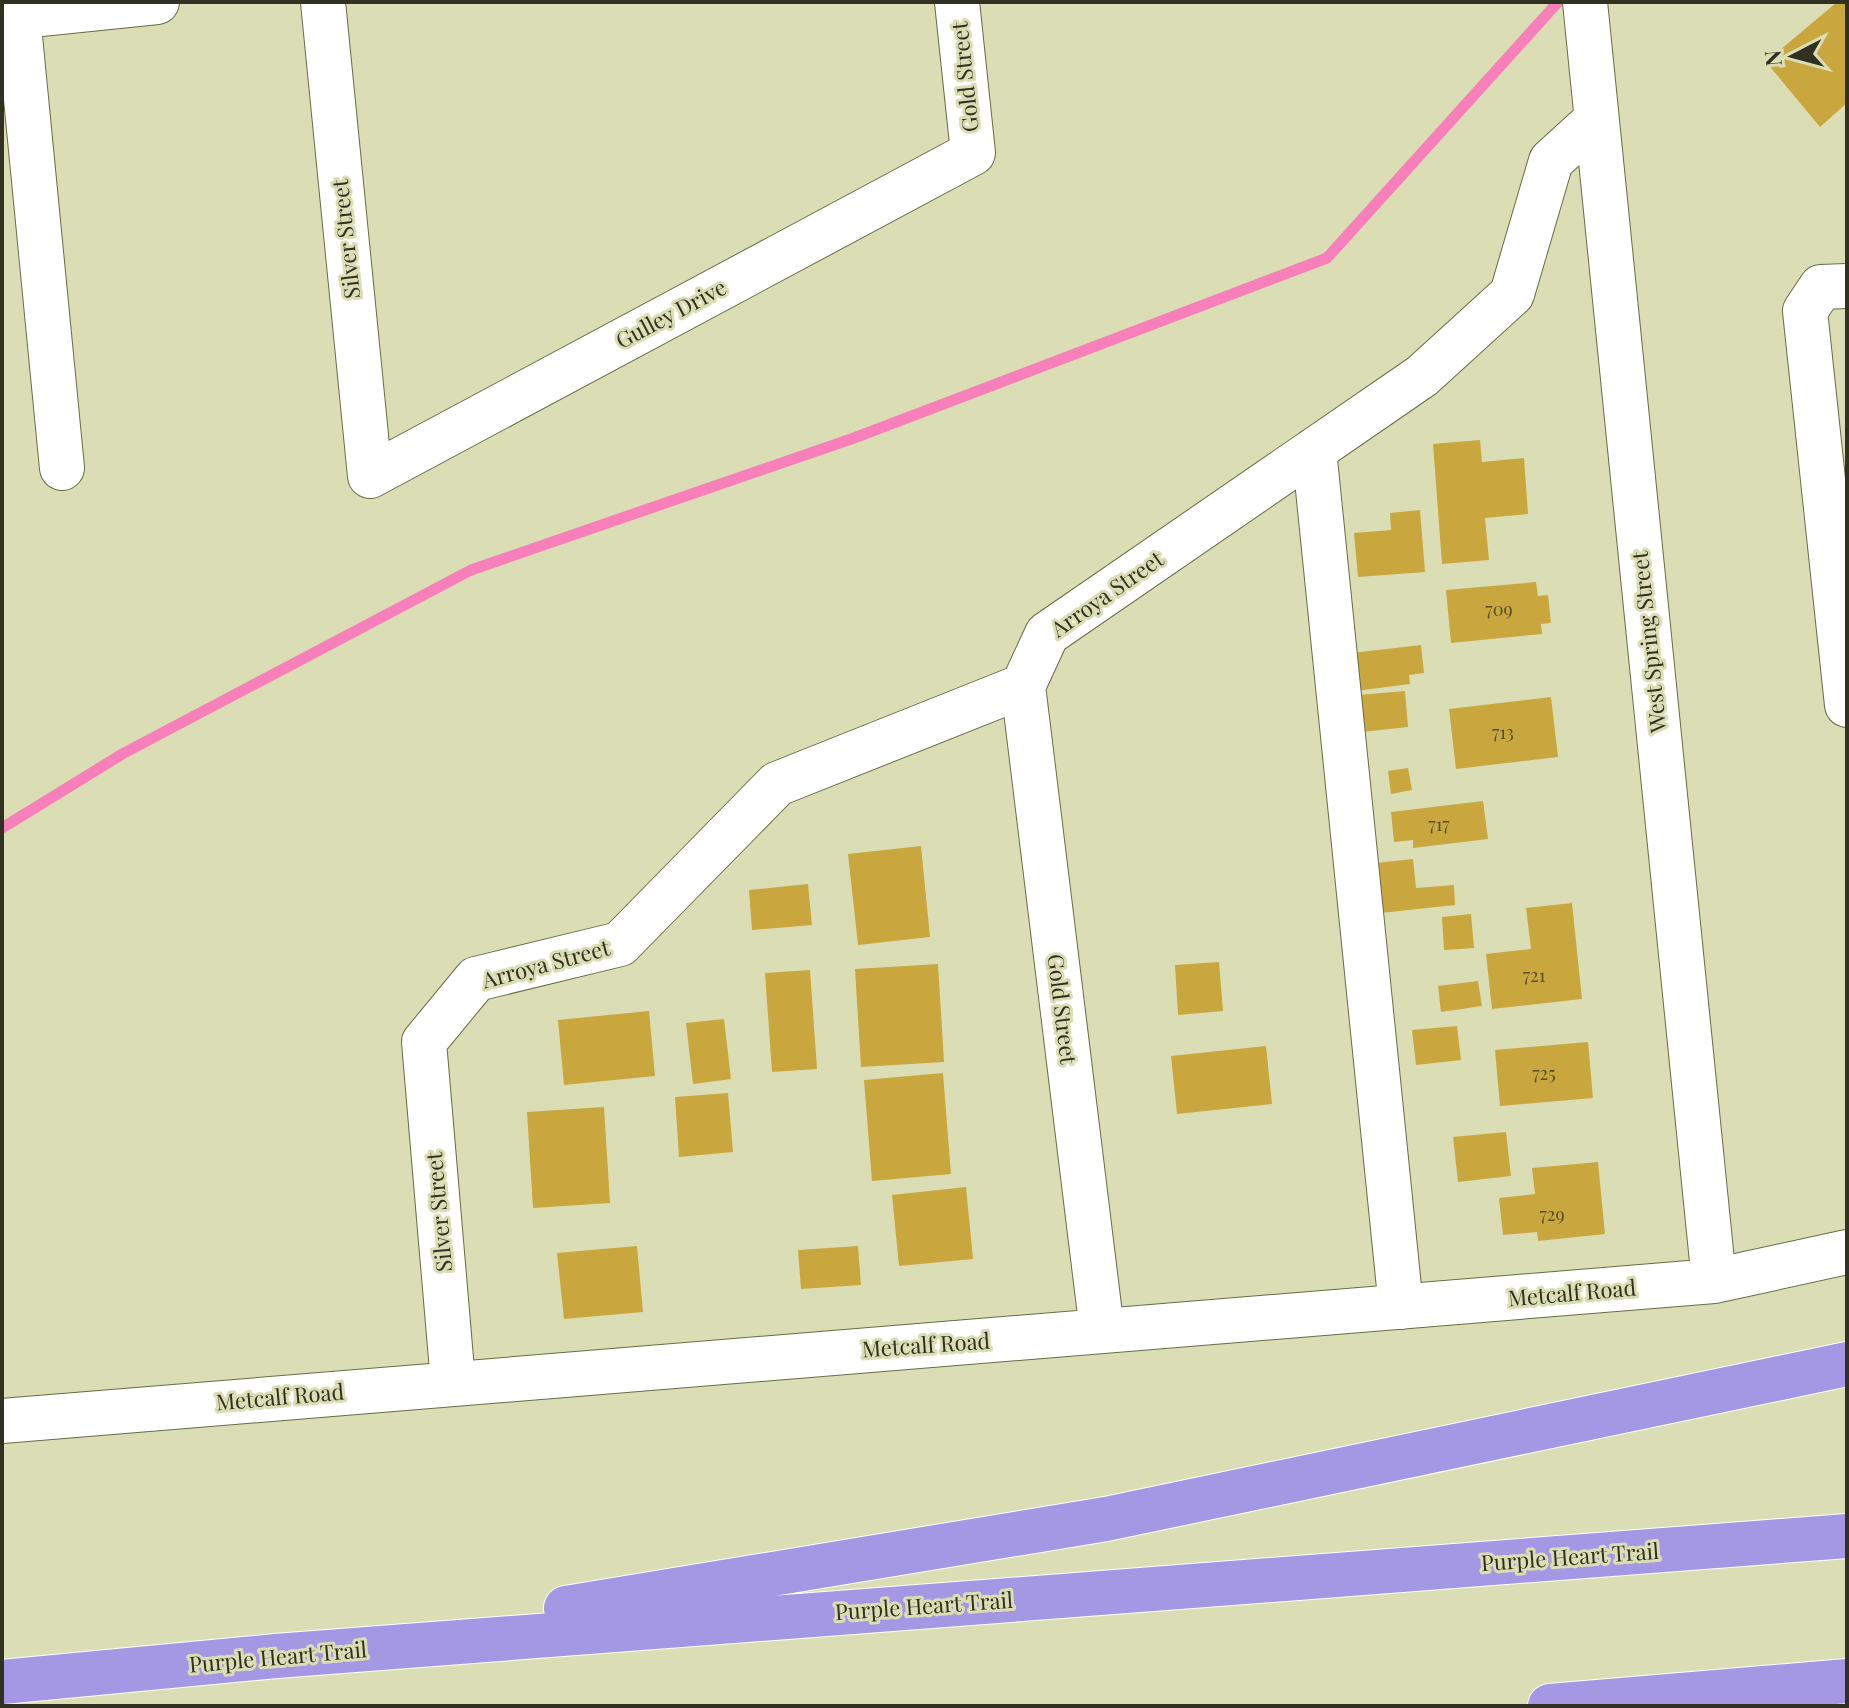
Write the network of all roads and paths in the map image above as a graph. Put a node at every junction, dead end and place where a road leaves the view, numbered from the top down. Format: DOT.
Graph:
graph roads {
  1 [pos="157,2"];
  2 [pos="323,2"];
  3 [pos="957,2"];
  4 [pos="1585,2"];
  5 [pos="10,17"];
  6 [pos="1596,120"];
  7 [pos="973,153"];
  8 [pos="1847,286"];
  9 [pos="1314,450"];
  10 [pos="62,468"];
  11 [pos="370,476"];
  12 [pos="1023,686"];
  13 [pos="1847,705"];
  14 [pos="424,1042"];
  15 [pos="1847,1252"];
  16 [pos="1714,1281"];
  17 [pos="1401,1307"];
  18 [pos="1102,1331"];
  19 [pos="1847,1364"];
  20 [pos="453,1382"];
  21 [pos="2,1421"];
  22 [pos="1847,1536"];
  23 [pos="276,1656"];
  24 [pos="1847,1681"];
  25 [pos="2,1682"];
  26 [pos="1550,1706"];
  1 -- 5 [label="street"];
  2 -- 11 [label="street, Silver Street"];
  3 -- 7 [label="street, Gold Street"];
  4 -- 6 [label="street, West Spring Street"];
  5 -- 10 [label="street"];
  6 -- 9 [label="street, Arroya Street"];
  6 -- 16 [label="street, West Spring Street"];
  7 -- 11 [label="street, Gulley Drive"];
  8 -- 13 [label="street"];
  9 -- 12 [label="street, Arroya Street"];
  9 -- 17 [label="street"];
  12 -- 14 [label="street, Arroya Street"];
  12 -- 18 [label="street, Gold Street"];
  14 -- 20 [label="street, Silver Street"];
  15 -- 16 [label="street, Metcalf Road"];
  16 -- 17 [label="street, Metcalf Road"];
  17 -- 18 [label="street, Metcalf Road"];
  18 -- 20 [label="street, Metcalf Road"];
  19 -- 23 [label="highway"];
  20 -- 21 [label="street, Metcalf Road"];
  22 -- 23 [label="highway, Purple Heart Trail"];
  23 -- 25 [label="highway, Purple Heart Trail"];
  24 -- 26 [label="highway"];
}
